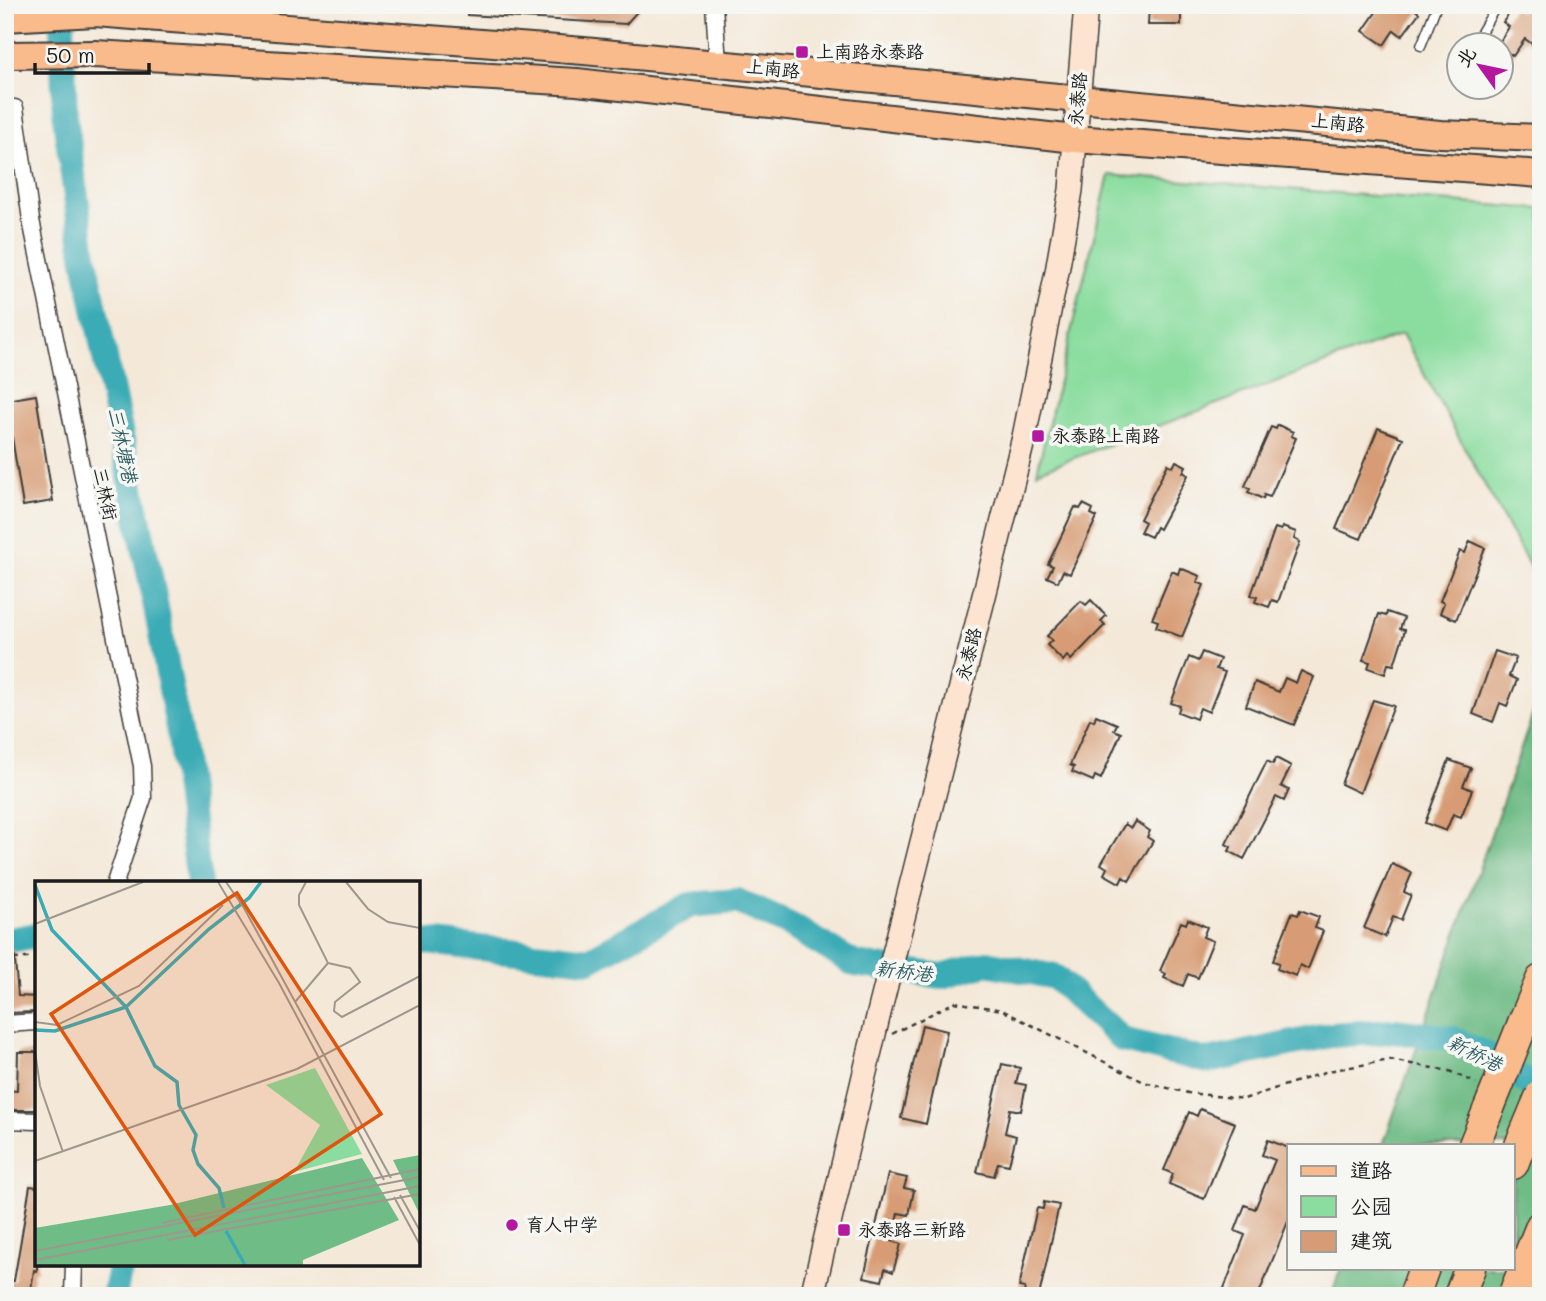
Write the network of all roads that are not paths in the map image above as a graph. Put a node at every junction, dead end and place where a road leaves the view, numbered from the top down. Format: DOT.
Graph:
graph roads {
  1 [pos="714,5"];
  2 [pos="1086,5"];
  3 [pos="1437,5"];
  4 [pos="1497,5"];
  5 [pos="5,18"];
  6 [pos="1481,32"];
  7 [pos="1421,46"];
  8 [pos="5,55"];
  9 [pos="718,64"];
  10 [pos="1079,98"];
  11 [pos="15,108"];
  12 [pos="1541,138"];
  13 [pos="1075,139"];
  14 [pos="1541,174"];
  15 [pos="116,881"];
  16 [pos="1541,980"];
  17 [pos="35,1022"];
  18 [pos="5,1024"];
  19 [pos="1541,1095"];
  20 [pos="5,1120"];
  21 [pos="35,1121"];
  22 [pos="1474,1144"];
  23 [pos="1518,1151"];
  24 [pos="1541,1226"];
  25 [pos="74,1266"];
  26 [pos="1423,1270"];
  27 [pos="1470,1270"];
  28 [pos="73,1296"];
  29 [pos="812,1296"];
  30 [pos="1414,1296"];
  31 [pos="1459,1296"];
  32 [pos="1513,1296"];
  1 -- 9 [label="street"];
  2 -- 10 [label="street, 永泰路"];
  3 -- 7 [label="lane"];
  4 -- 6 [label="lane"];
  5 -- 9 [label="main road, 上南路"];
  8 -- 13 [label="main road, 上南路"];
  9 -- 10 [label="main road, 上南路"];
  10 -- 12 [label="main road, 上南路"];
  10 -- 13 [label="street, 永泰路"];
  11 -- 15 [label="street, 三林街"];
  13 -- 14 [label="main road, 上南路"];
  13 -- 29 [label="street, 永泰路"];
  16 -- 22 [label="highway, bridge"];
  17 -- 18 [label="street"];
  19 -- 23 [label="highway, bridge"];
  20 -- 21 [label="street"];
  24 -- 32 [label="highway"];
  25 -- 28 [label="street"];
  26 -- 30 [label="highway"];
  27 -- 31 [label="highway"];
}
